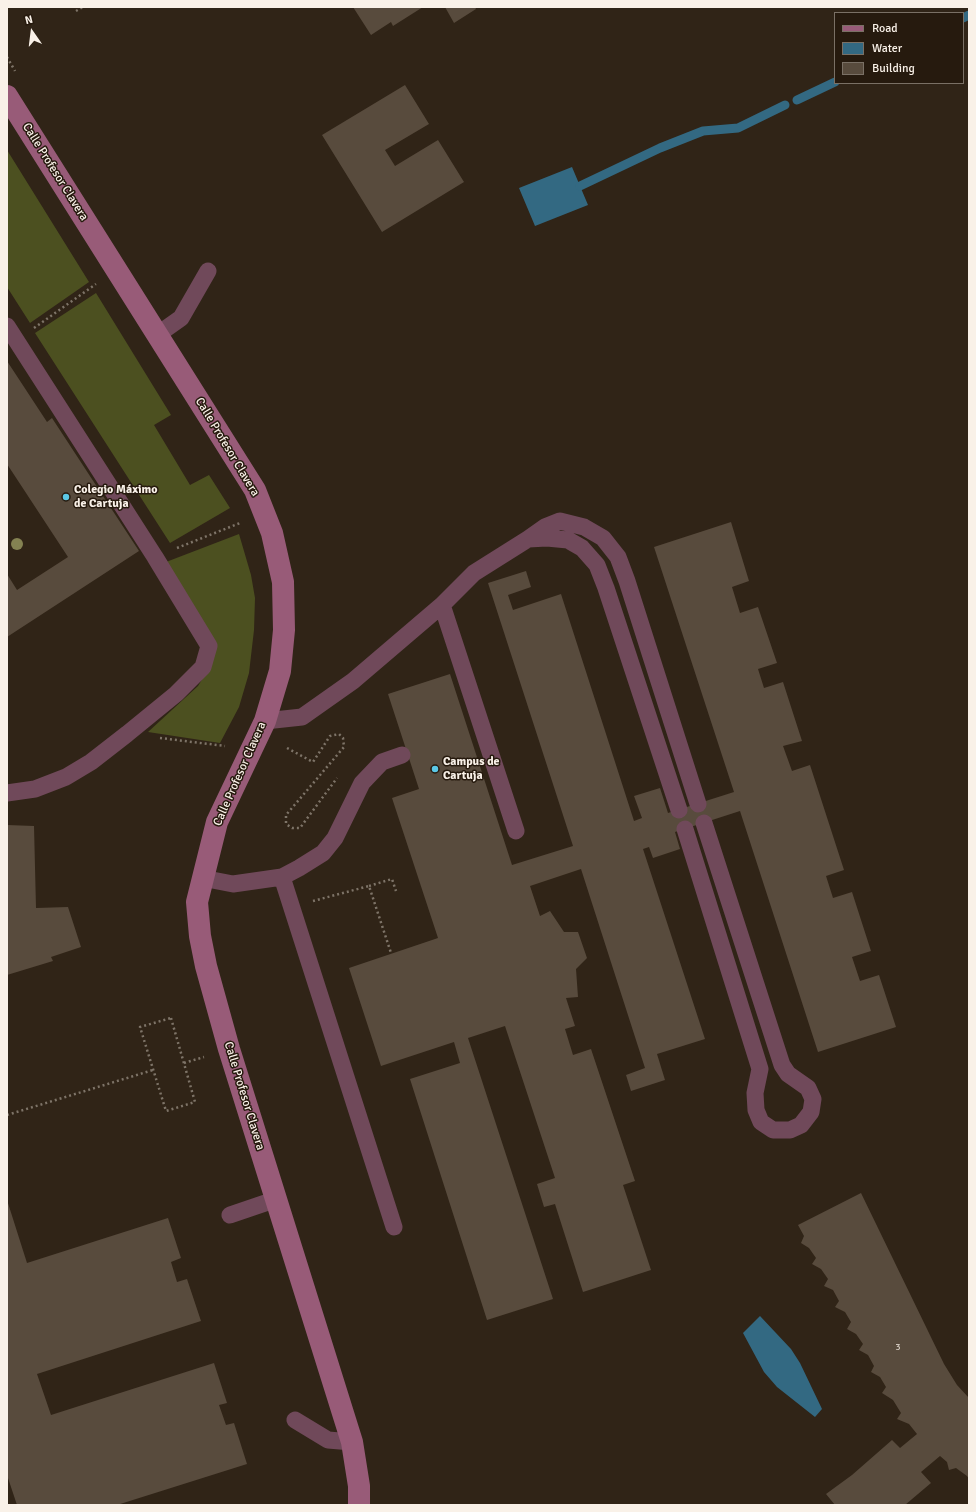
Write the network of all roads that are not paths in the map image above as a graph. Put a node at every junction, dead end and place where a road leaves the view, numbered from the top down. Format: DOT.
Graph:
graph roads {
  1 [pos="7,96"];
  2 [pos="208,271"];
  3 [pos="7,326"];
  4 [pos="157,335"];
  5 [pos="528,539"];
  6 [pos="442,605"];
  7 [pos="265,721"];
  8 [pos="402,755"];
  9 [pos="7,793"];
  10 [pos="698,804"];
  11 [pos="679,810"];
  12 [pos="704,823"];
  13 [pos="685,829"];
  14 [pos="516,831"];
  15 [pos="282,877"];
  16 [pos="202,878"];
  17 [pos="277,1199"];
  18 [pos="230,1215"];
  19 [pos="394,1227"];
  20 [pos="295,1420"];
  21 [pos="352,1442"];
  22 [pos="359,1505"];
  1 -- 4 [label="street, Calle Profesor Clavera"];
  2 -- 4 [label="lane"];
  3 -- 9 [label="lane"];
  4 -- 7 [label="street, Calle Profesor Clavera"];
  5 -- 6 [label="lane"];
  5 -- 10 [label="lane"];
  5 -- 11 [label="lane"];
  6 -- 7 [label="lane"];
  6 -- 14 [label="lane"];
  7 -- 16 [label="street, Calle Profesor Clavera"];
  8 -- 15 [label="lane"];
  12 -- 13 [label="lane"];
  15 -- 16 [label="lane"];
  15 -- 19 [label="lane"];
  16 -- 17 [label="street, Calle Profesor Clavera"];
  17 -- 18 [label="lane"];
  17 -- 21 [label="street, Calle Profesor Clavera"];
  20 -- 21 [label="lane"];
  21 -- 22 [label="street, Calle Profesor Clavera"];
}
